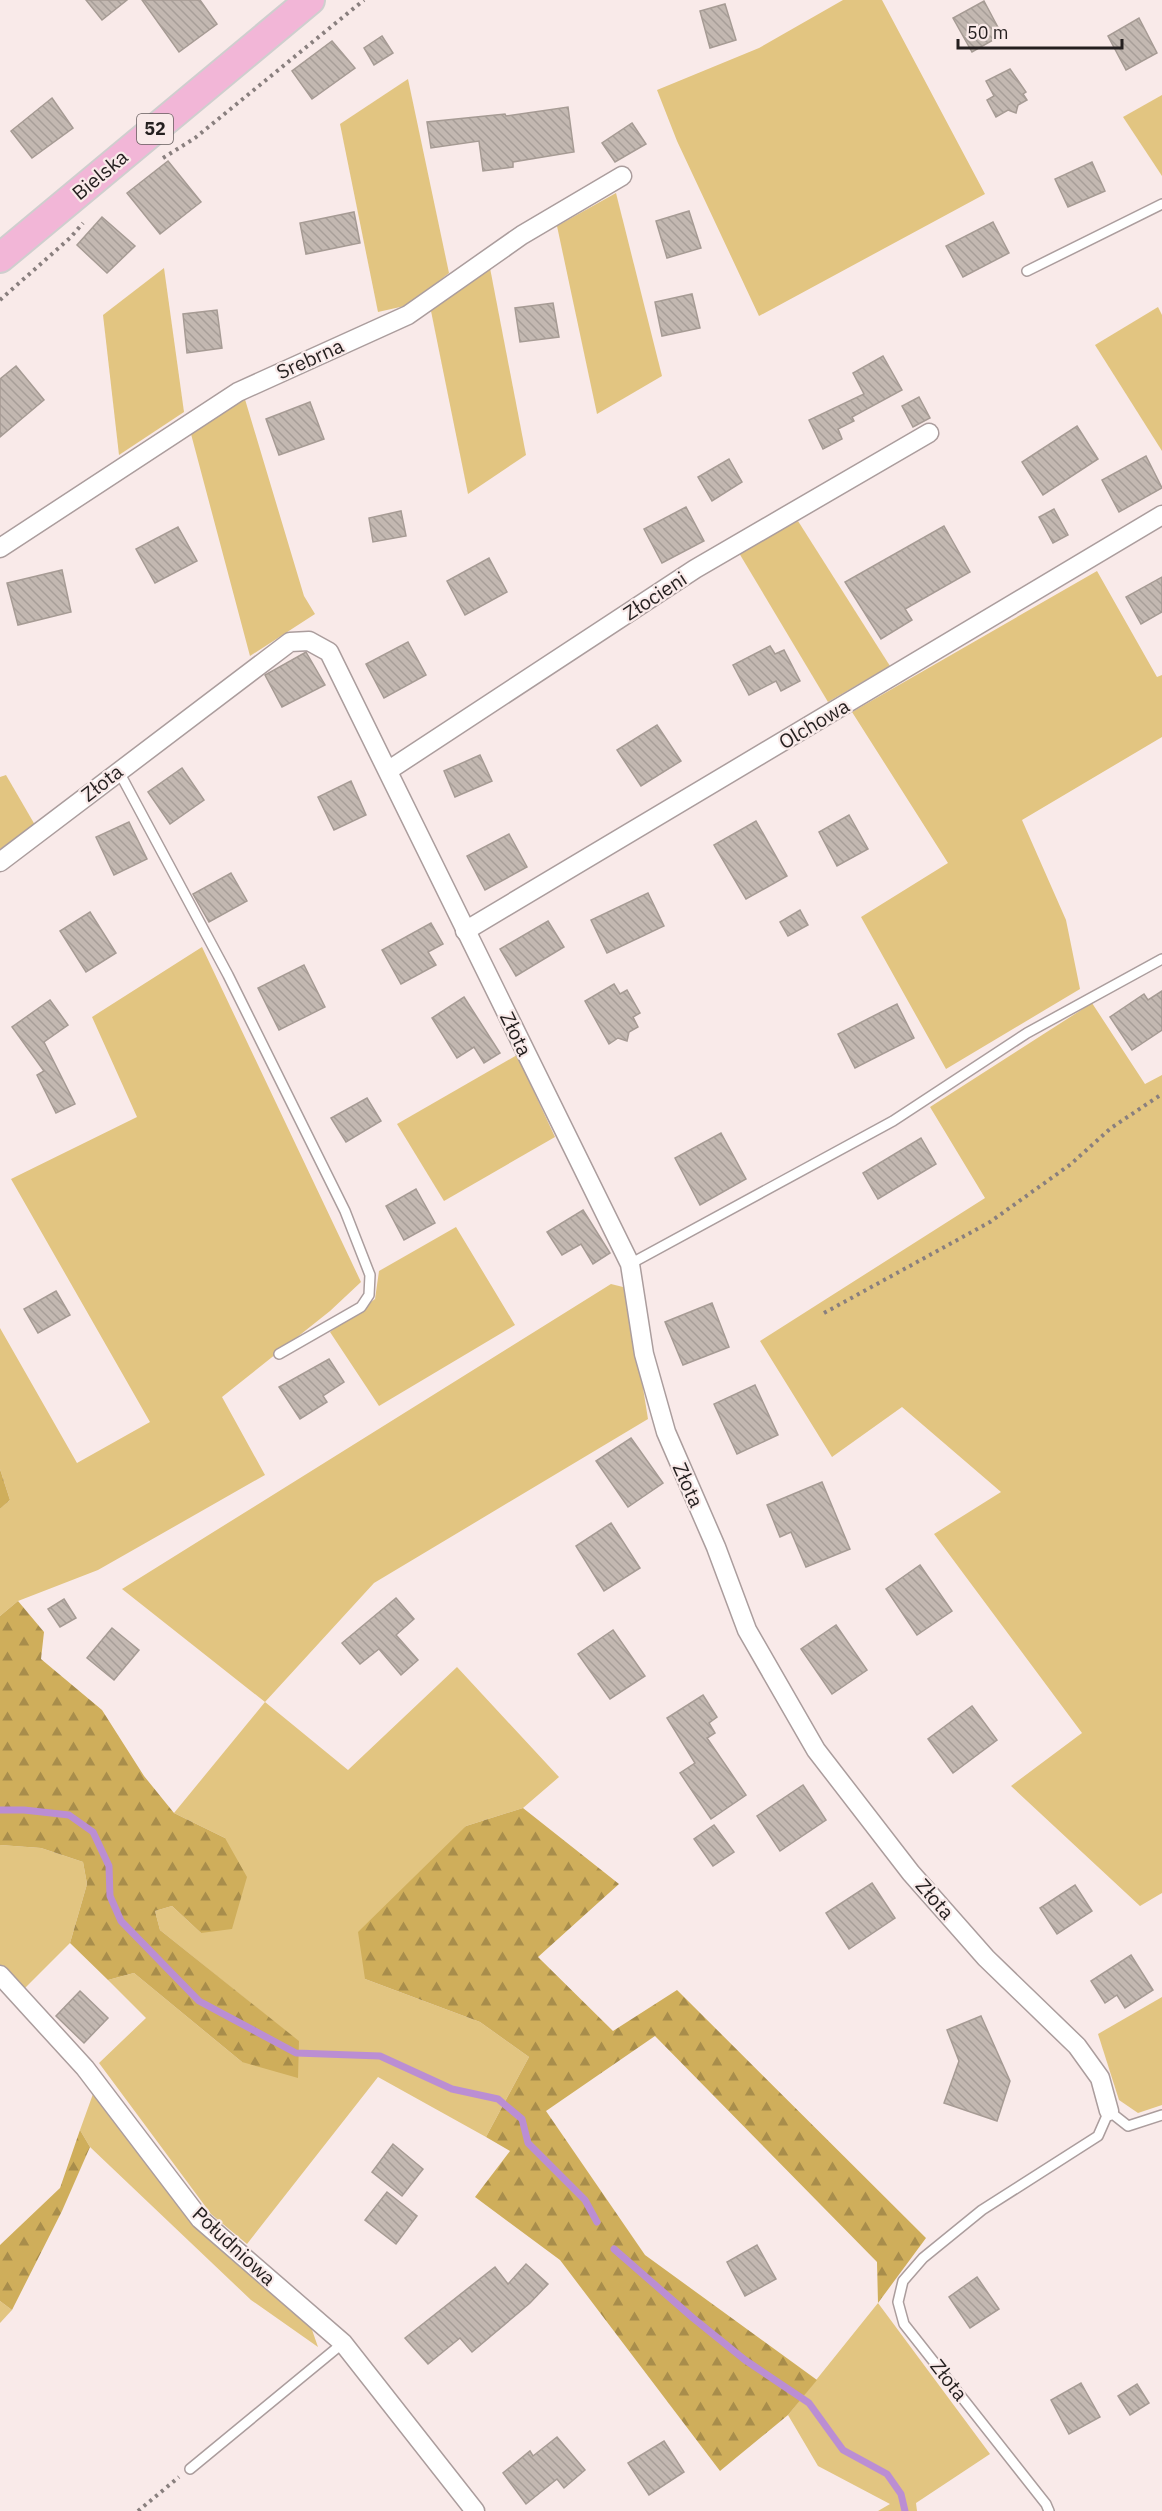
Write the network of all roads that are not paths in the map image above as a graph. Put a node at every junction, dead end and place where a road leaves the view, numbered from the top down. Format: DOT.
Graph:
graph roads {
  1 [pos="310,0"];
  2 [pos="622,176"];
  3 [pos="1162,204"];
  4 [pos="0,258"];
  5 [pos="1027,271"];
  6 [pos="929,434"];
  7 [pos="1162,515"];
  8 [pos="0,548"];
  9 [pos="118,770"];
  10 [pos="389,770"];
  11 [pos="0,862"];
  12 [pos="465,931"];
  13 [pos="1162,959"];
  14 [pos="630,1264"];
  15 [pos="279,1354"];
  16 [pos="0,1975"];
  17 [pos="1109,2111"];
  18 [pos="1162,2115"];
  19 [pos="343,2343"];
  20 [pos="190,2469"];
  21 [pos="475,2511"];
  22 [pos="1049,2511"];
  1 -- 4 [label="main road, Bielska / 52"];
  2 -- 8 [label="street, Srebrna"];
  3 -- 5 [label="lane"];
  6 -- 10 [label="street, Złocieni"];
  7 -- 12 [label="street, Olchowa"];
  9 -- 10 [label="street, Złota"];
  9 -- 11 [label="street, Złota"];
  9 -- 15 [label="lane"];
  10 -- 12 [label="street, Złota"];
  12 -- 14 [label="street, Złota"];
  13 -- 14 [label="lane"];
  14 -- 17 [label="street, Złota"];
  16 -- 19 [label="street, Południowa"];
  17 -- 18 [label="lane"];
  17 -- 22 [label="lane, Złota"];
  19 -- 20 [label="lane"];
  19 -- 21 [label="street, Południowa"];
}
